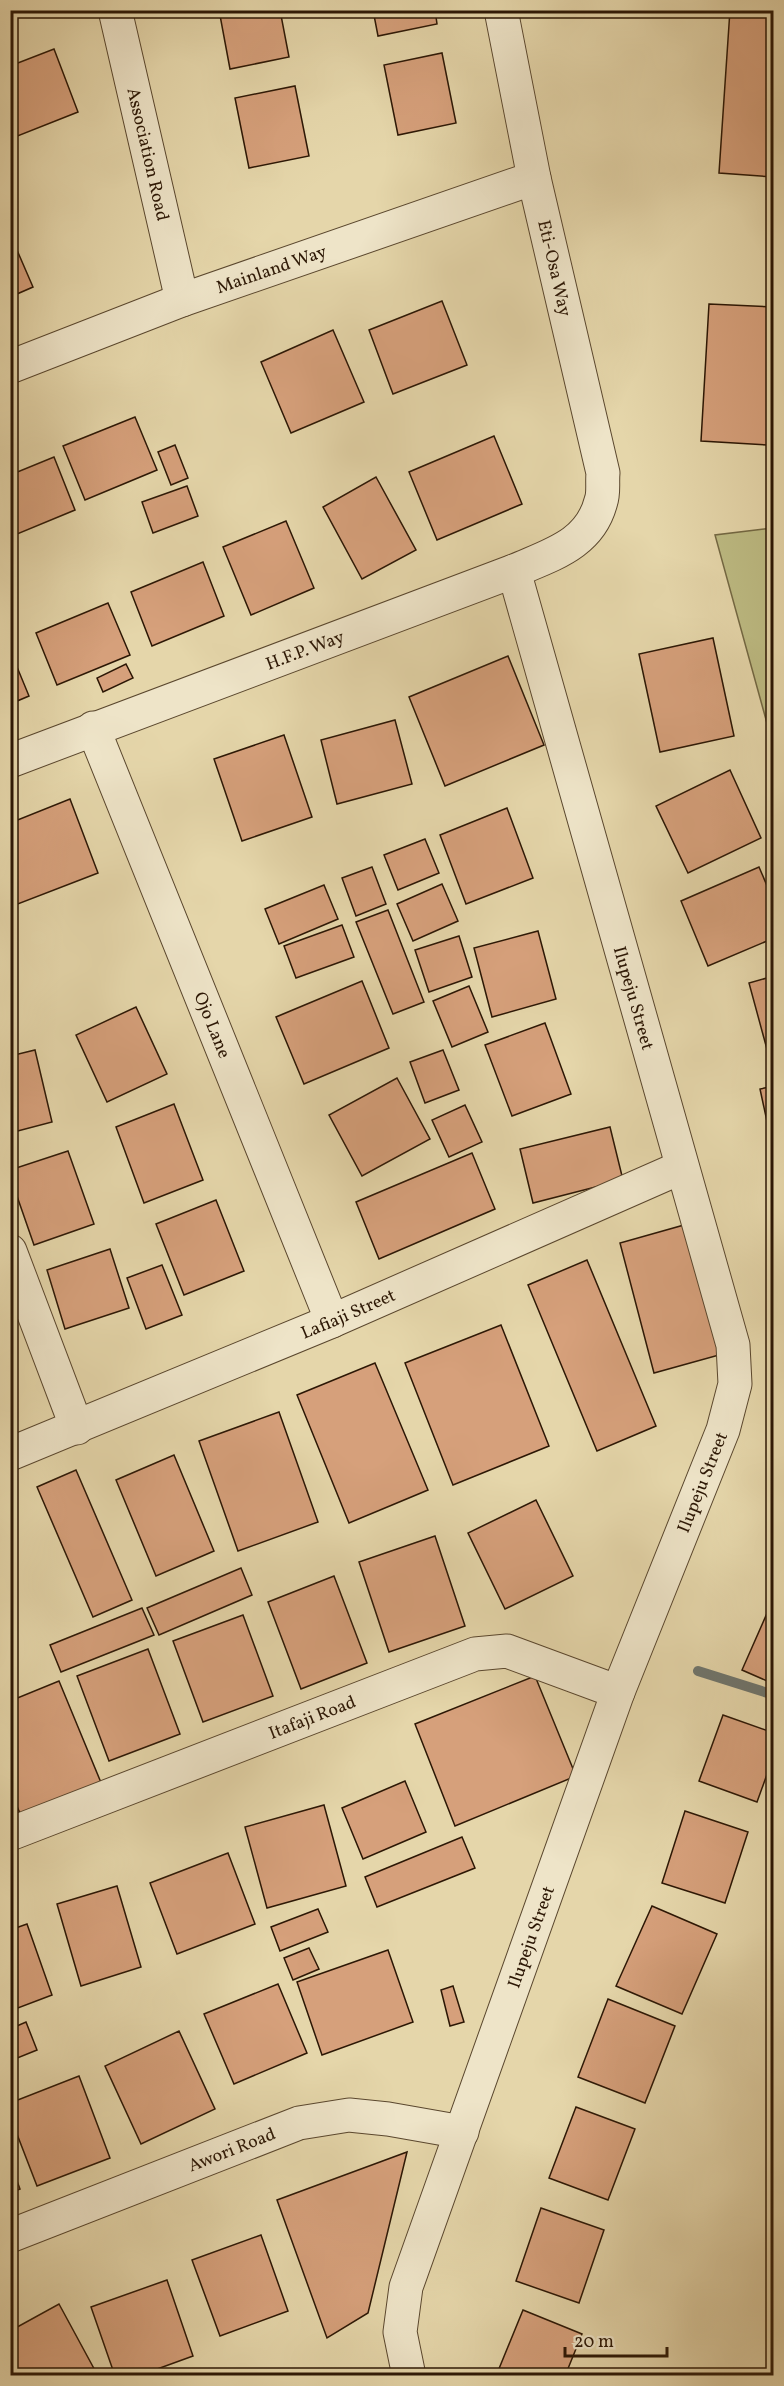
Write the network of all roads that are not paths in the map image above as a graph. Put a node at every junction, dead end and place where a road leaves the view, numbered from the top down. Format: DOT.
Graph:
graph roads {
  1 [pos="115,10"];
  2 [pos="501,10"];
  3 [pos="534,178"];
  4 [pos="182,300"];
  5 [pos="10,367"];
  6 [pos="592,524"];
  7 [pos="514,571"];
  8 [pos="93,728"];
  9 [pos="10,761"];
  10 [pos="682,1167"];
  11 [pos="10,1251"];
  12 [pos="332,1321"];
  13 [pos="77,1428"];
  14 [pos="10,1454"];
  15 [pos="618,1692"];
  16 [pos="10,1834"];
  17 [pos="462,2132"];
  18 [pos="10,2236"];
  19 [pos="409,2376"];
  1 -- 4 [label="street, Association Road"];
  2 -- 3 [label="street, Eti-Osa Way"];
  3 -- 4 [label="street, Mainland Way"];
  3 -- 6 [label="street, Eti-Osa Way"];
  4 -- 5 [label="street, Mainland Way"];
  6 -- 7 [label="street, H.F.P. Way"];
  7 -- 8 [label="street, H.F.P. Way"];
  7 -- 10 [label="street, Ilupeju Street"];
  8 -- 9 [label="street, H.F.P. Way"];
  8 -- 12 [label="street, Ojo Lane"];
  10 -- 12 [label="street, Lafiaji Street"];
  10 -- 15 [label="street, Ilupeju Street"];
  11 -- 13 [label="street"];
  12 -- 13 [label="street, Lafiaji Street"];
  13 -- 14 [label="street, Lafiaji Street"];
  15 -- 16 [label="street, Itafaji Road"];
  15 -- 17 [label="street, Ilupeju Street"];
  17 -- 18 [label="street, Awori Road"];
  17 -- 19 [label="street, Ilupeju Street"];
}
